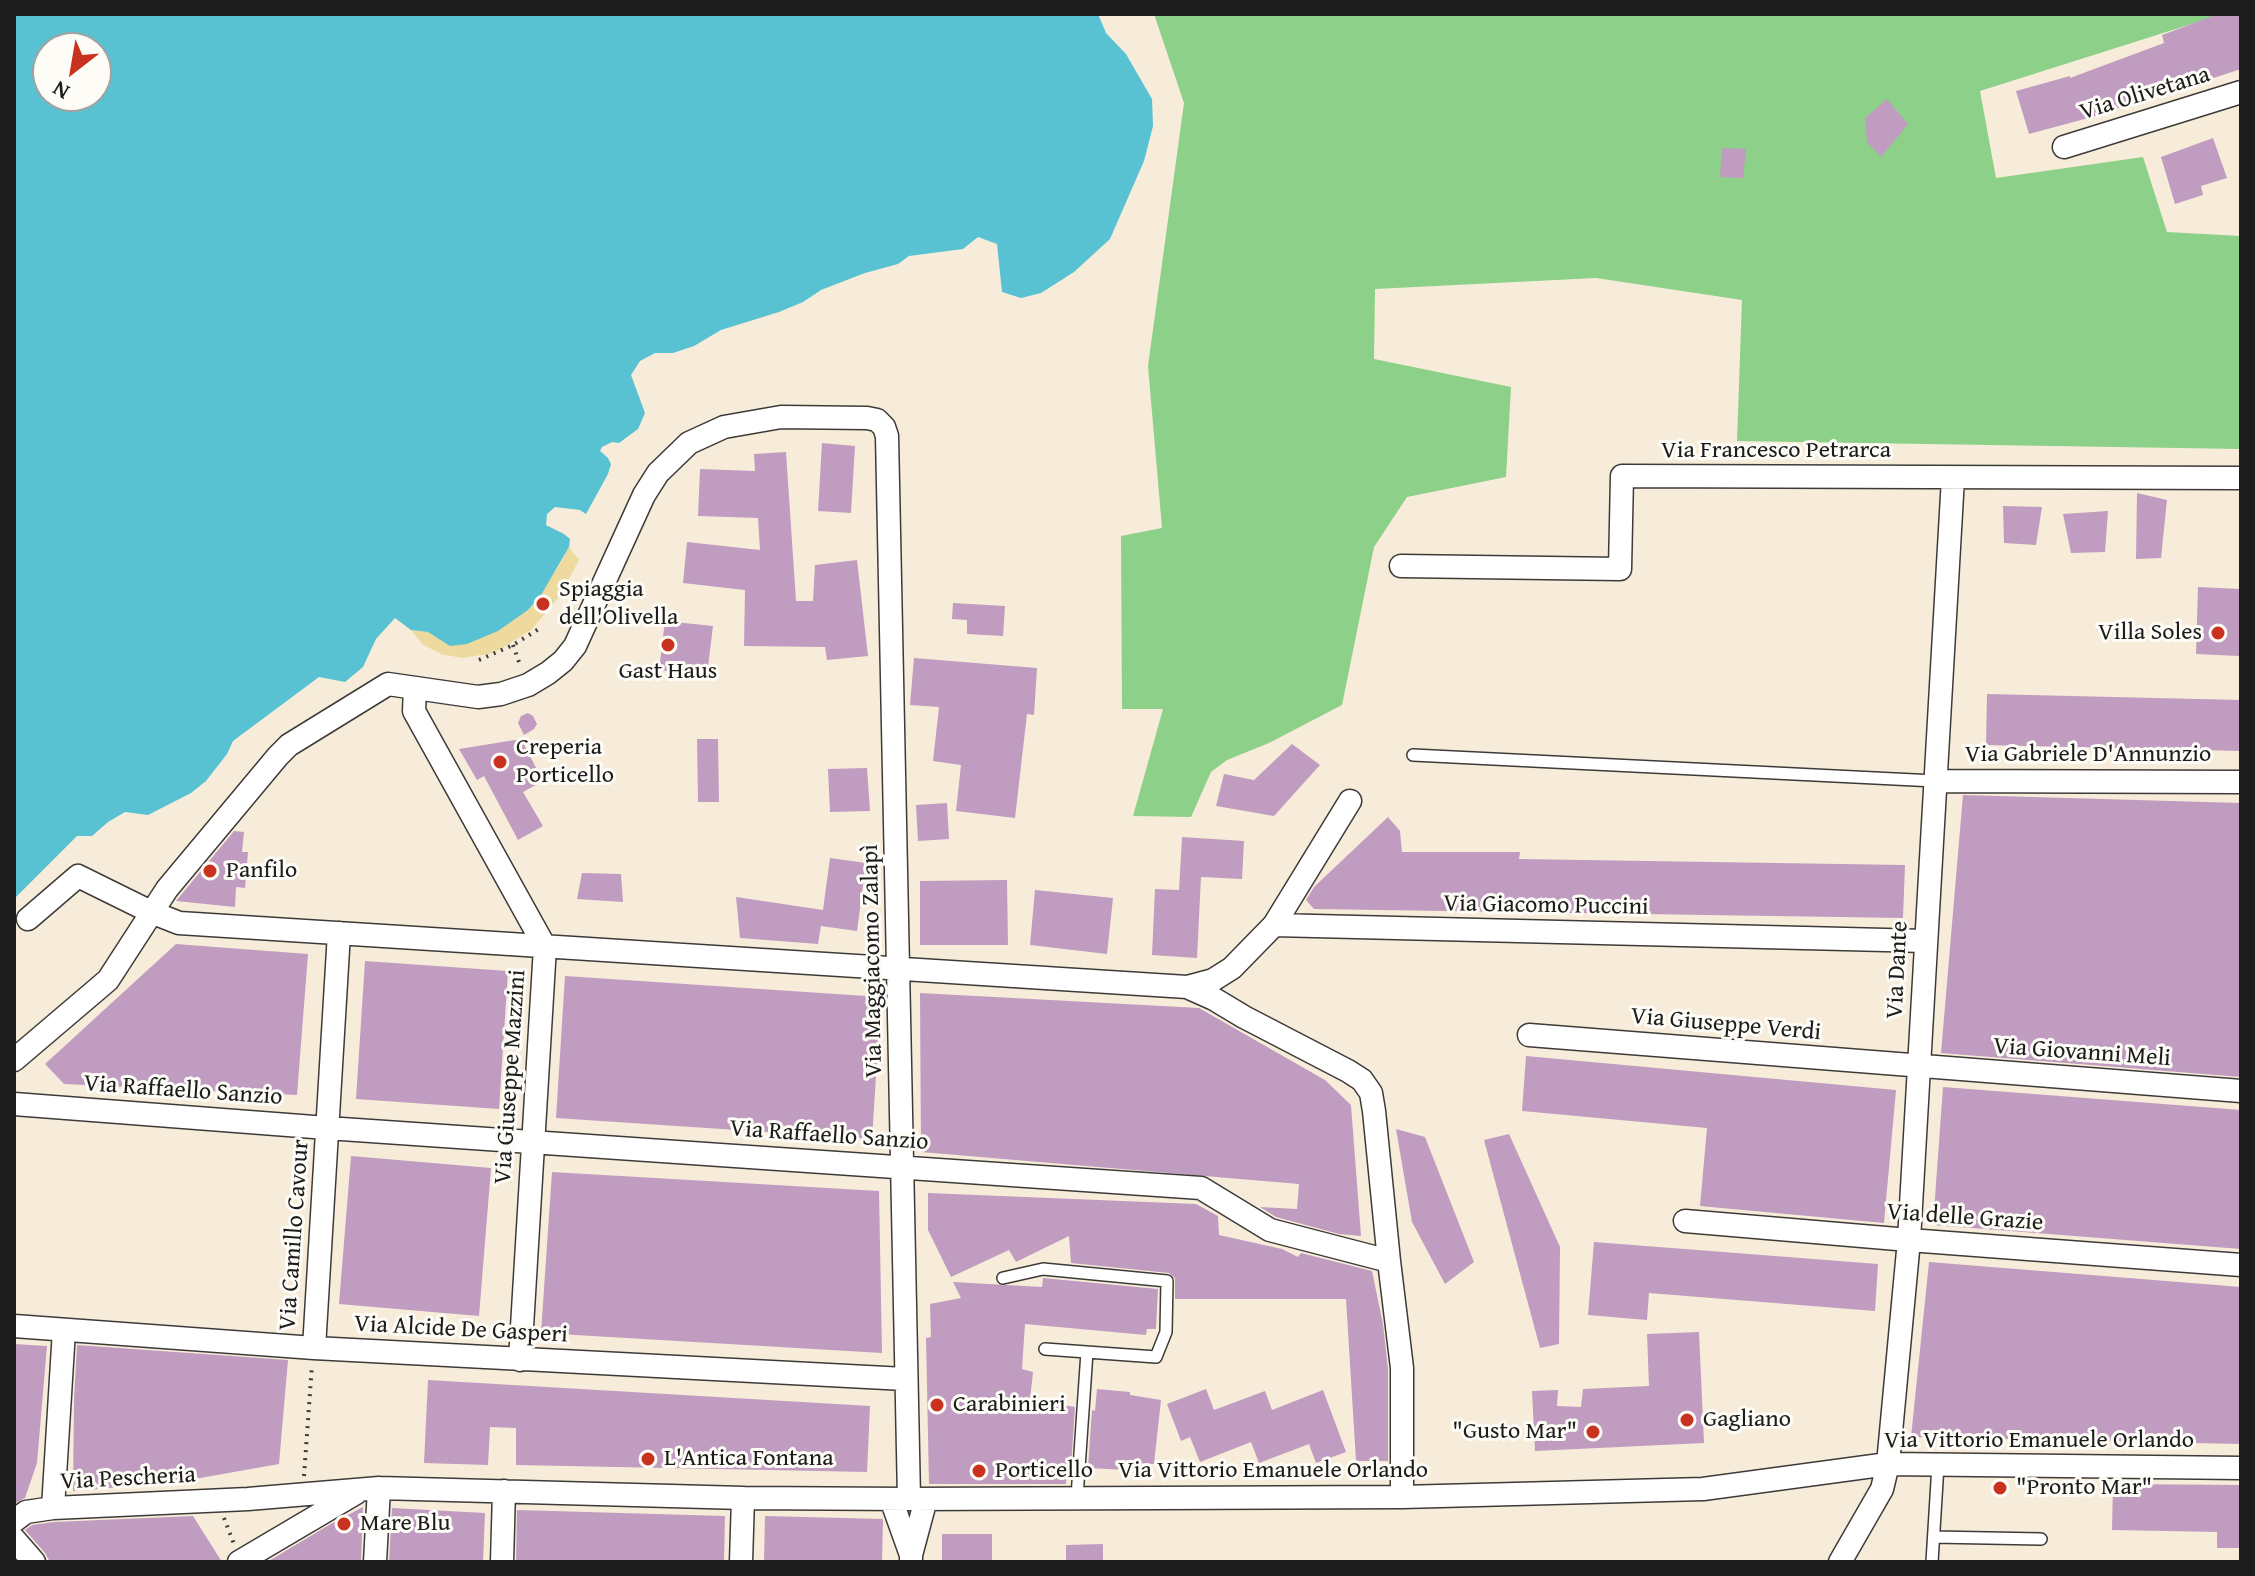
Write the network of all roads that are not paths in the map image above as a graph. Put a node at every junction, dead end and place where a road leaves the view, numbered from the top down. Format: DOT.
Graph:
graph roads {
  1 [pos="2241,92"];
  2 [pos="2064,147"];
  3 [pos="1953,478"];
  4 [pos="2241,478"];
  5 [pos="1401,566"];
  6 [pos="415,688"];
  7 [pos="1413,755"];
  8 [pos="1935,781"];
  9 [pos="2241,782"];
  10 [pos="1350,801"];
  11 [pos="151,912"];
  12 [pos="28,919"];
  13 [pos="1274,925"];
  14 [pos="339,933"];
  15 [pos="1926,941"];
  16 [pos="545,947"];
  17 [pos="899,968"];
  18 [pos="1187,987"];
  19 [pos="1529,1035"];
  20 [pos="14,1060"];
  21 [pos="1919,1067"];
  22 [pos="2241,1091"];
  23 [pos="14,1104"];
  24 [pos="327,1128"];
  25 [pos="533,1142"];
  26 [pos="903,1167"];
  27 [pos="1685,1221"];
  28 [pos="1909,1240"];
  29 [pos="1389,1261"];
  30 [pos="2241,1265"];
  31 [pos="1003,1278"];
  32 [pos="14,1326"];
  33 [pos="64,1330"];
  34 [pos="314,1348"];
  35 [pos="1045,1349"];
  36 [pos="1087,1352"];
  37 [pos="520,1360"];
  38 [pos="905,1379"];
  39 [pos="1888,1464"];
  40 [pos="1938,1465"];
  41 [pos="2241,1468"];
  42 [pos="370,1489"];
  43 [pos="504,1491"];
  44 [pos="303,1495"];
  45 [pos="1077,1497"];
  46 [pos="1402,1497"];
  47 [pos="743,1498"];
  48 [pos="248,1499"];
  49 [pos="909,1499"];
  50 [pos="53,1508"];
  51 [pos="14,1521"];
  52 [pos="1934,1537"];
  53 [pos="14,1539"];
  54 [pos="2041,1539"];
  55 [pos="268,1545"];
  56 [pos="911,1558"];
  57 [pos="34,1562"];
  58 [pos="239,1562"];
  59 [pos="375,1562"];
  60 [pos="502,1562"];
  61 [pos="741,1562"];
  62 [pos="1840,1562"];
  63 [pos="1932,1562"];
  1 -- 2 [label="street, Via Olivetana"];
  3 -- 4 [label="street, Via Francesco Petrarca"];
  3 -- 5 [label="street, Via Francesco Petrarca"];
  3 -- 8 [label="street, Via Dante"];
  6 -- 11 [label="street"];
  6 -- 16 [label="street, Via Giuseppe Mazzini"];
  6 -- 17 [label="street, Via Maggiacomo Zalapì"];
  7 -- 8 [label="lane"];
  8 -- 9 [label="street, Via Gabriele D'Annunzio"];
  8 -- 15 [label="street, Via Dante"];
  10 -- 13 [label="street"];
  11 -- 12 [label="street"];
  11 -- 14 [label="street"];
  11 -- 20 [label="street"];
  13 -- 15 [label="street, Via Giacomo Puccini"];
  13 -- 18 [label="street"];
  14 -- 16 [label="street"];
  14 -- 24 [label="street, Via Camillo Cavour"];
  15 -- 21 [label="street, Via Dante"];
  16 -- 17 [label="street"];
  16 -- 25 [label="street, Via Giuseppe Mazzini"];
  17 -- 18 [label="street"];
  17 -- 26 [label="street, Via Maggiacomo Zalapì"];
  18 -- 29 [label="street"];
  19 -- 21 [label="street, Via Giuseppe Verdi"];
  21 -- 22 [label="street, Via Giovanni Meli"];
  21 -- 28 [label="street, Via Dante"];
  23 -- 24 [label="street, Via Raffaello Sanzio"];
  24 -- 25 [label="street, Via Raffaello Sanzio"];
  24 -- 34 [label="street, Via Camillo Cavour"];
  25 -- 26 [label="street, Via Raffaello Sanzio"];
  25 -- 37 [label="street, Via Giuseppe Mazzini"];
  26 -- 29 [label="street, Via Raffaello Sanzio"];
  26 -- 38 [label="street, Via Maggiacomo Zalapì"];
  27 -- 28 [label="street, Via delle Grazie"];
  28 -- 30 [label="street, Via delle Grazie"];
  28 -- 39 [label="street, Via Dante"];
  29 -- 46 [label="street"];
  31 -- 36 [label="lane"];
  32 -- 33 [label="street, Via Alcide De Gasperi"];
  33 -- 34 [label="street, Via Alcide De Gasperi"];
  33 -- 50 [label="street"];
  34 -- 37 [label="street, Via Alcide De Gasperi"];
  35 -- 36 [label="lane"];
  36 -- 45 [label="lane"];
  37 -- 38 [label="street, Via Alcide De Gasperi"];
  38 -- 49 [label="street, Via Maggiacomo Zalapì"];
  39 -- 40 [label="street, Via Vittorio Emanuele Orlando"];
  39 -- 46 [label="street, Via Vittorio Emanuele Orlando"];
  39 -- 62 [label="street, Via Dante"];
  40 -- 41 [label="street, Via Vittorio Emanuele Orlando"];
  40 -- 52 [label="lane"];
  42 -- 43 [label="street, Via Vittorio Emanuele Orlando"];
  42 -- 44 [label="street, Via Vittorio Emanuele Orlando"];
  42 -- 55 [label="street"];
  42 -- 59 [label="street"];
  43 -- 47 [label="street, Via Vittorio Emanuele Orlando"];
  43 -- 60 [label="street"];
  44 -- 48 [label="street, Via Pescheria"];
  45 -- 46 [label="street, Via Vittorio Emanuele Orlando"];
  45 -- 49 [label="street, Via Vittorio Emanuele Orlando"];
  47 -- 49 [label="street, Via Vittorio Emanuele Orlando"];
  47 -- 61 [label="street"];
  48 -- 50 [label="street, Via Pescheria"];
  48 -- 55 [label="street"];
  49 -- 56 [label="street"];
  49 -- 56 [label="street"];
  50 -- 51 [label="street, Via Pescheria"];
  52 -- 54 [label="lane"];
  52 -- 63 [label="lane"];
  53 -- 57 [label="street"];
  55 -- 58 [label="street"];
}
